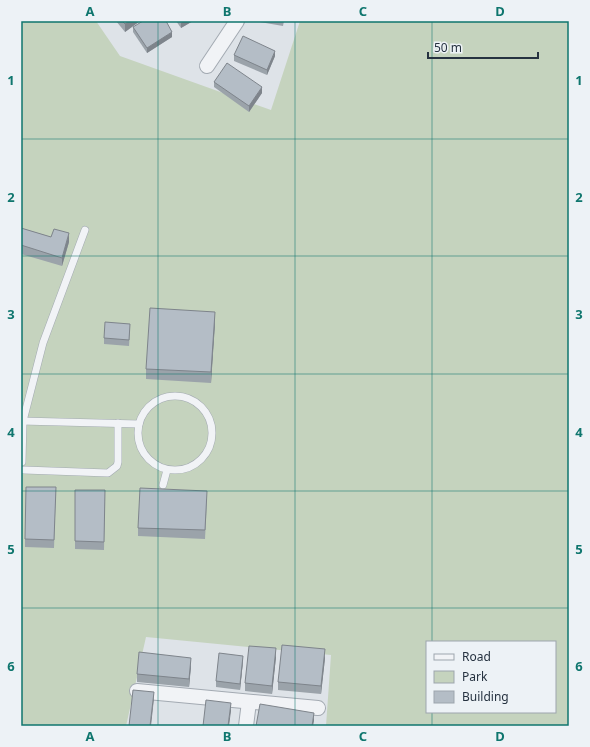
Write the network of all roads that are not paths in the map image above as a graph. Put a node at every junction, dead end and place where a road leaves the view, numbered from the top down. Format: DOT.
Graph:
graph roads {
  1 [pos="237,21"];
  2 [pos="207,66"];
  3 [pos="84,230"];
  4 [pos="22,421"];
  5 [pos="118,423"];
  6 [pos="139,424"];
  7 [pos="22,462"];
  8 [pos="167,470"];
  9 [pos="22,472"];
  10 [pos="163,485"];
  11 [pos="137,691"];
  12 [pos="249,702"];
  13 [pos="318,708"];
  14 [pos="246,726"];
  1 -- 2 [label="street"];
  3 -- 4 [label="lane"];
  4 -- 5 [label="lane"];
  4 -- 7 [label="lane"];
  5 -- 6 [label="lane"];
  5 -- 9 [label="lane"];
  6 -- 8 [label="lane"];
  6 -- 8 [label="lane"];
  7 -- 9 [label="lane"];
  8 -- 10 [label="lane"];
  11 -- 12 [label="street"];
  12 -- 13 [label="street"];
  12 -- 14 [label="street"];
}
